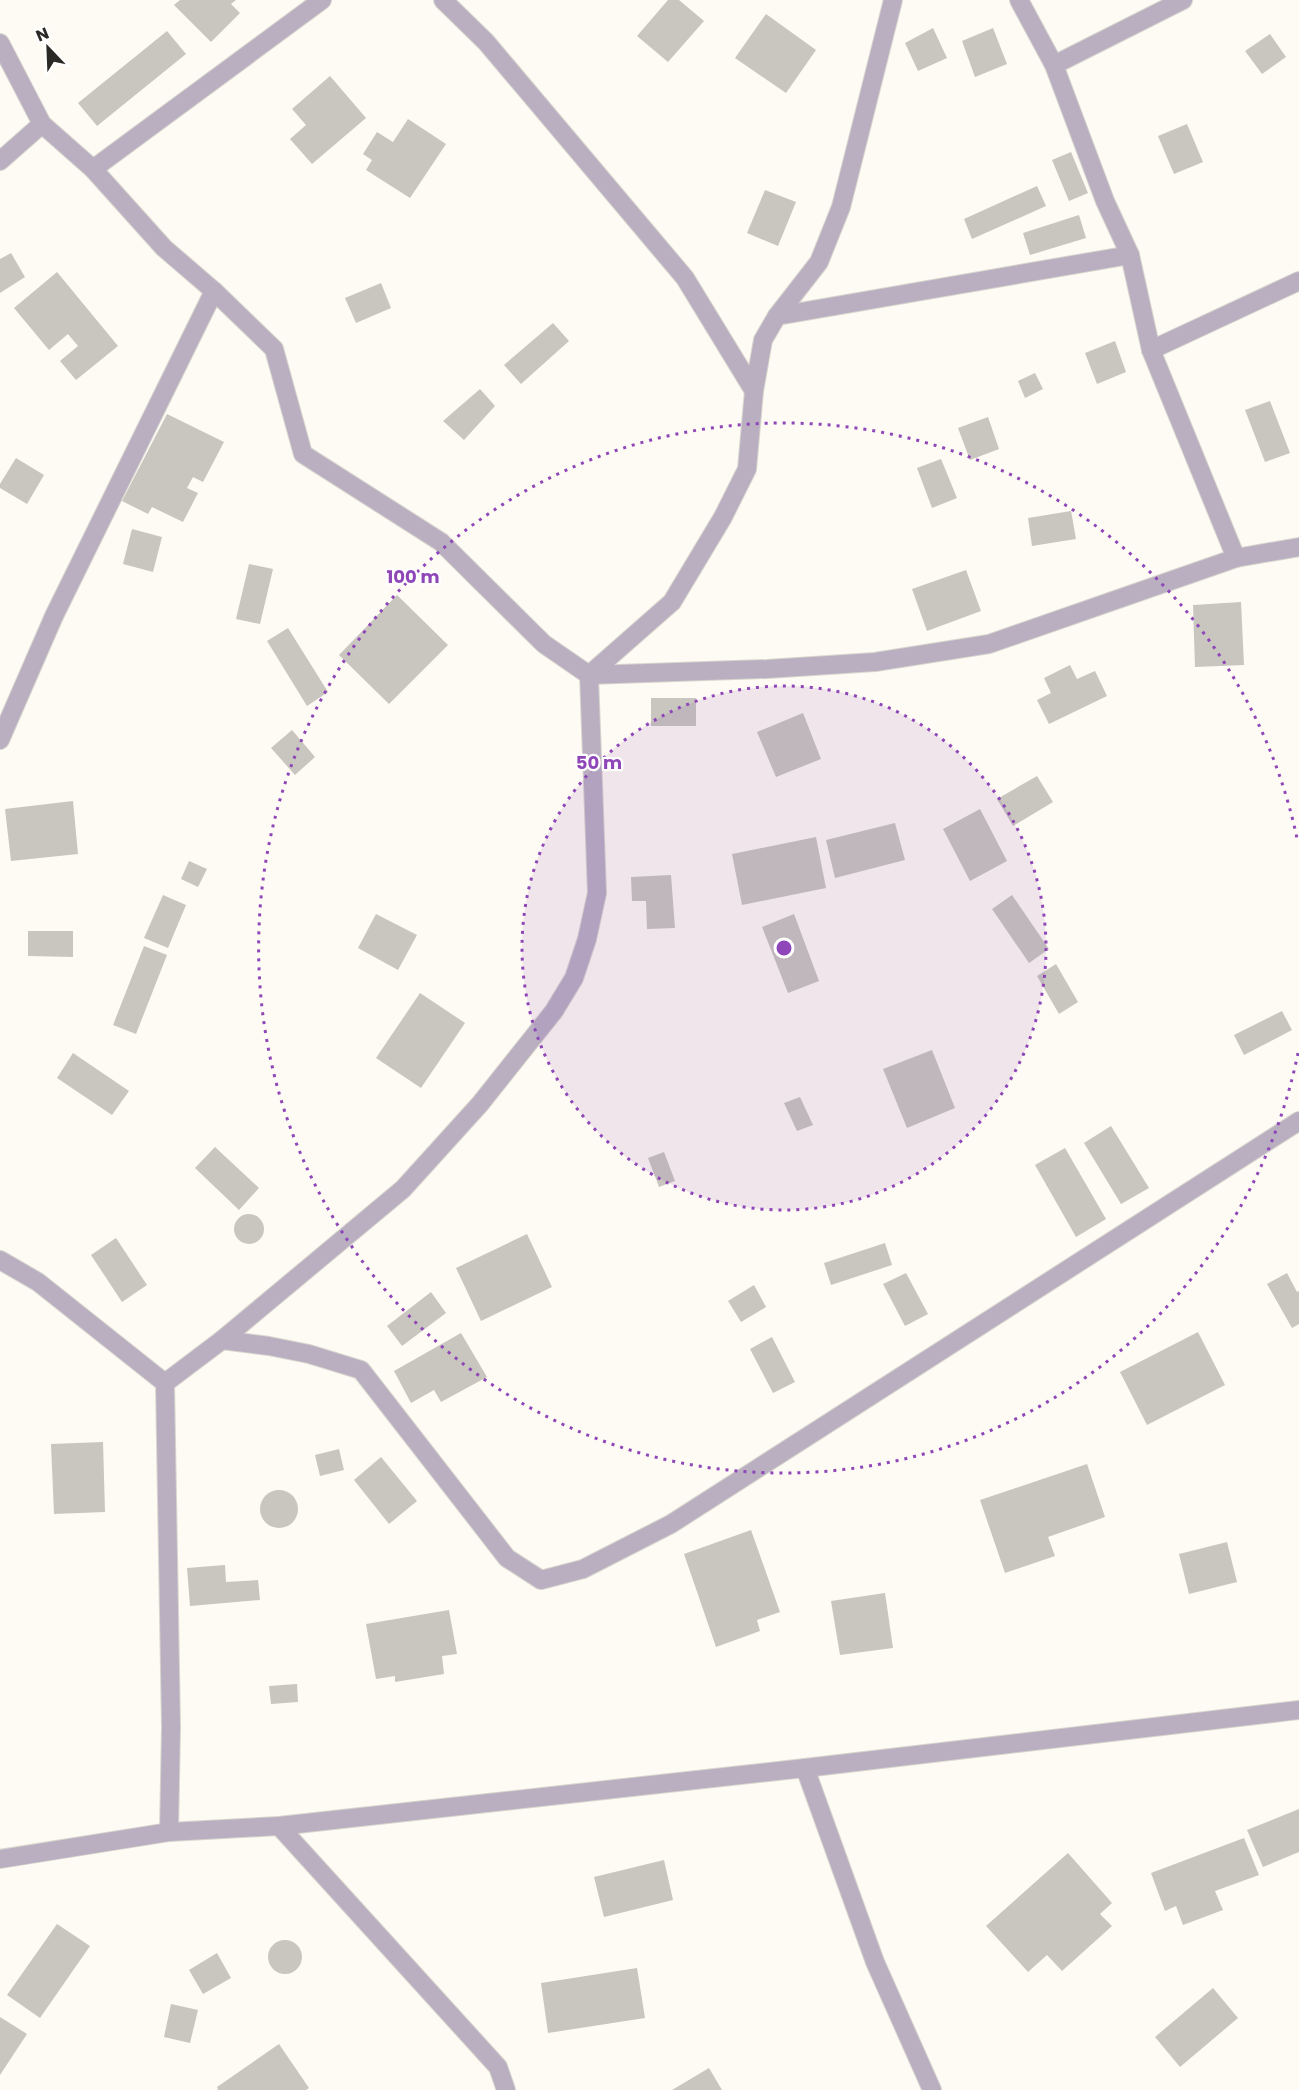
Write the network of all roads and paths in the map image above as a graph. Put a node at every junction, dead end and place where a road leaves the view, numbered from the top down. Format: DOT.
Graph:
graph roads {
  1 [pos="322,0"];
  2 [pos="443,0"];
  3 [pos="893,0"];
  4 [pos="1019,0"];
  5 [pos="1183,0"];
  6 [pos="0,43"];
  7 [pos="1054,65"];
  8 [pos="42,124"];
  9 [pos="0,161"];
  10 [pos="93,169"];
  11 [pos="1130,255"];
  12 [pos="1299,281"];
  13 [pos="214,291"];
  14 [pos="777,316"];
  15 [pos="1151,350"];
  16 [pos="754,391"];
  17 [pos="1299,547"];
  18 [pos="1236,558"];
  19 [pos="589,675"];
  20 [pos="0,740"];
  21 [pos="1299,1121"];
  22 [pos="0,1260"];
  23 [pos="222,1340"];
  24 [pos="165,1383"];
  25 [pos="1299,1710"];
  26 [pos="806,1768"];
  27 [pos="279,1826"];
  28 [pos="169,1832"];
  29 [pos="0,1858"];
  30 [pos="506,2090"];
  31 [pos="932,2090"];
  1 -- 10 [label="street"];
  2 -- 16 [label="street"];
  3 -- 14 [label="street"];
  4 -- 7 [label="street"];
  5 -- 7 [label="street"];
  6 -- 8 [label="street"];
  7 -- 11 [label="street"];
  8 -- 9 [label="street"];
  8 -- 10 [label="street"];
  10 -- 13 [label="street"];
  11 -- 14 [label="street"];
  11 -- 15 [label="street"];
  12 -- 15 [label="street"];
  13 -- 19 [label="street"];
  13 -- 20 [label="street"];
  14 -- 16 [label="street"];
  15 -- 18 [label="street"];
  16 -- 19 [label="street"];
  17 -- 18 [label="street"];
  18 -- 19 [label="street"];
  19 -- 23 [label="street"];
  21 -- 23 [label="street"];
  22 -- 24 [label="street"];
  23 -- 24 [label="street"];
  24 -- 28 [label="street"];
  25 -- 26 [label="street"];
  26 -- 27 [label="street"];
  26 -- 31 [label="street"];
  27 -- 28 [label="street"];
  27 -- 30 [label="street"];
  28 -- 29 [label="street"];
}
